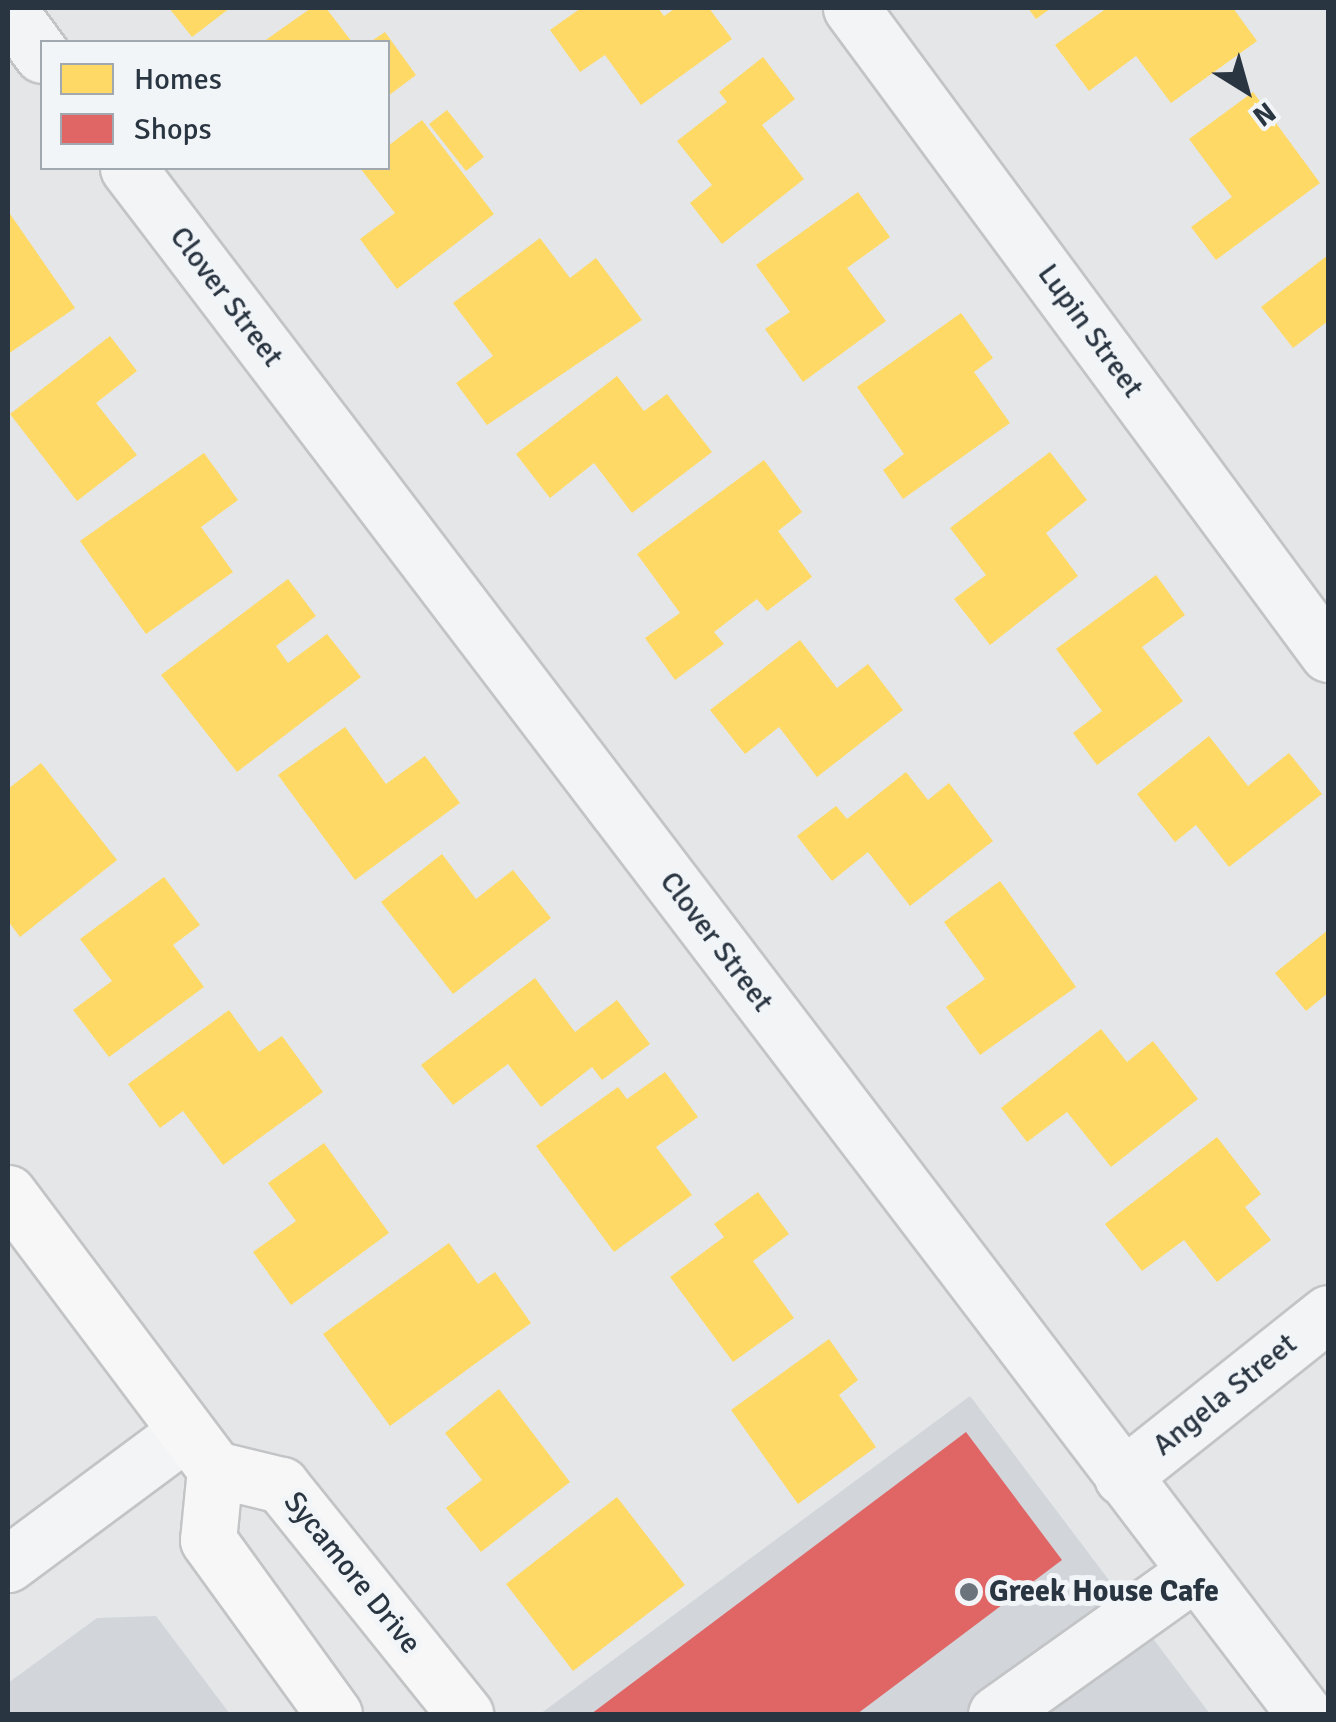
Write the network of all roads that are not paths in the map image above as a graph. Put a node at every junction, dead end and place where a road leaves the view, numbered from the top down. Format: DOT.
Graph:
graph roads {
  1 [pos="851,8"];
  2 [pos="8,9"];
  3 [pos="40,53"];
  4 [pos="130,170"];
  5 [pos="1328,654"];
  6 [pos="8,1193"];
  7 [pos="1328,1313"];
  8 [pos="201,1450"];
  9 [pos="1122,1477"];
  10 [pos="8,1564"];
  11 [pos="1194,1573"];
  12 [pos="334,1714"];
  13 [pos="466,1714"];
  14 [pos="996,1714"];
  15 [pos="1306,1714"];
  1 -- 5 [label="street, Lupin Street"];
  2 -- 3 [label="street"];
  4 -- 9 [label="street, Clover Street"];
  6 -- 8 [label="main road"];
  7 -- 9 [label="street, Angela Street"];
  8 -- 10 [label="street"];
  8 -- 12 [label="main road"];
  8 -- 13 [label="main road, Sycamore Drive"];
  9 -- 11 [label="street, Clover Street"];
  11 -- 14 [label="street"];
  11 -- 15 [label="street, Clover Street"];
}
